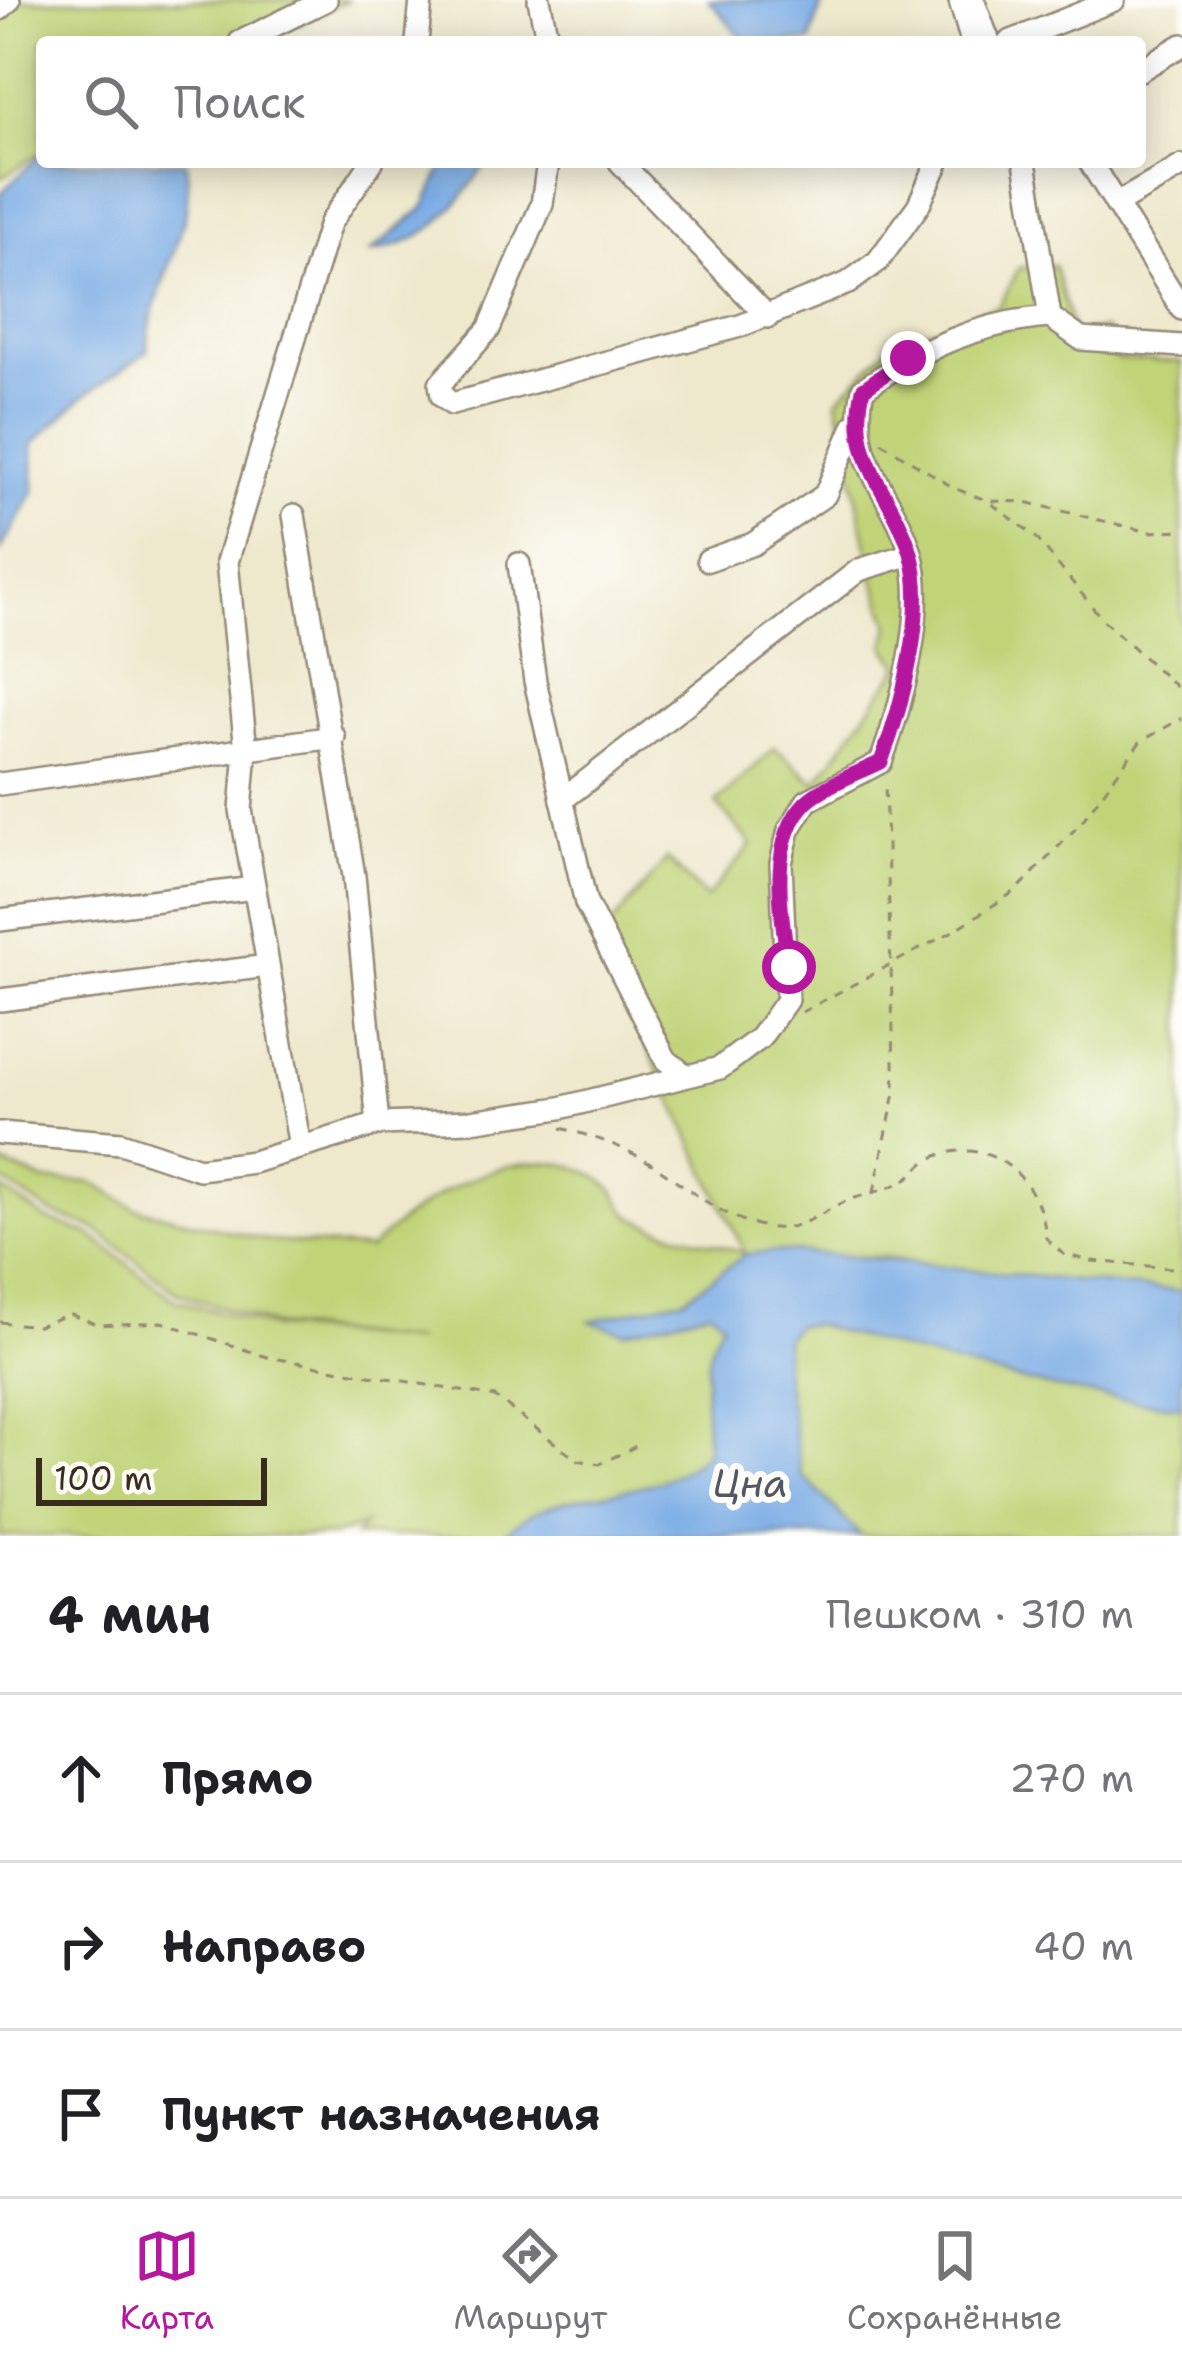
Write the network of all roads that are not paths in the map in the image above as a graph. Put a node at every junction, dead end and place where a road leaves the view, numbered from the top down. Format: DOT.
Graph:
graph roads {
  1 [pos="9,0"];
  2 [pos="326,0"];
  3 [pos="422,0"];
  4 [pos="539,0"];
  5 [pos="960,0"];
  6 [pos="973,0"];
  7 [pos="1114,0"];
  8 [pos="0,10"];
  9 [pos="252,36"];
  10 [pos="417,36"];
  11 [pos="547,36"];
  12 [pos="970,36"];
  13 [pos="987,36"];
  14 [pos="1024,36"];
  15 [pos="1182,45"];
  16 [pos="1146,66"];
  17 [pos="1182,166"];
  18 [pos="367,168"];
  19 [pos="547,168"];
  20 [pos="626,168"];
  21 [pos="935,168"];
  22 [pos="1026,168"];
  23 [pos="1094,168"];
  24 [pos="1116,204"];
  25 [pos="1182,309"];
  26 [pos="768,317"];
  27 [pos="1050,317"];
  28 [pos="1182,346"];
  29 [pos="855,424"];
  30 [pos="294,515"];
  31 [pos="911,554"];
  32 [pos="708,560"];
  33 [pos="519,564"];
  34 [pos="334,737"];
  35 [pos="246,750"];
  36 [pos="0,784"];
  37 [pos="562,800"];
  38 [pos="254,888"];
  39 [pos="0,920"];
  40 [pos="268,966"];
  41 [pos="0,1000"];
  42 [pos="684,1074"];
  43 [pos="377,1124"];
  44 [pos="0,1133"];
  45 [pos="300,1147"];
  1 -- 8 [label="street"];
  2 -- 9 [label="street"];
  3 -- 10 [label="street"];
  4 -- 11 [label="street"];
  5 -- 12 [label="street"];
  6 -- 13 [label="street"];
  7 -- 14 [label="street"];
  15 -- 16 [label="street"];
  17 -- 24 [label="street"];
  18 -- 35 [label="street"];
  19 -- 26 [label="street"];
  20 -- 26 [label="street"];
  21 -- 26 [label="street"];
  22 -- 27 [label="street"];
  23 -- 24 [label="street"];
  24 -- 25 [label="street"];
  27 -- 28 [label="street"];
  27 -- 29 [label="street"];
  29 -- 31 [label="street"];
  29 -- 32 [label="street"];
  30 -- 34 [label="street"];
  31 -- 37 [label="street"];
  31 -- 42 [label="street"];
  33 -- 37 [label="street"];
  34 -- 35 [label="street"];
  34 -- 43 [label="street"];
  35 -- 36 [label="street"];
  35 -- 38 [label="street"];
  37 -- 42 [label="street"];
  38 -- 39 [label="street"];
  38 -- 40 [label="street"];
  40 -- 41 [label="street"];
  40 -- 45 [label="street"];
  42 -- 43 [label="street"];
  43 -- 45 [label="street"];
  44 -- 45 [label="street"];
}
